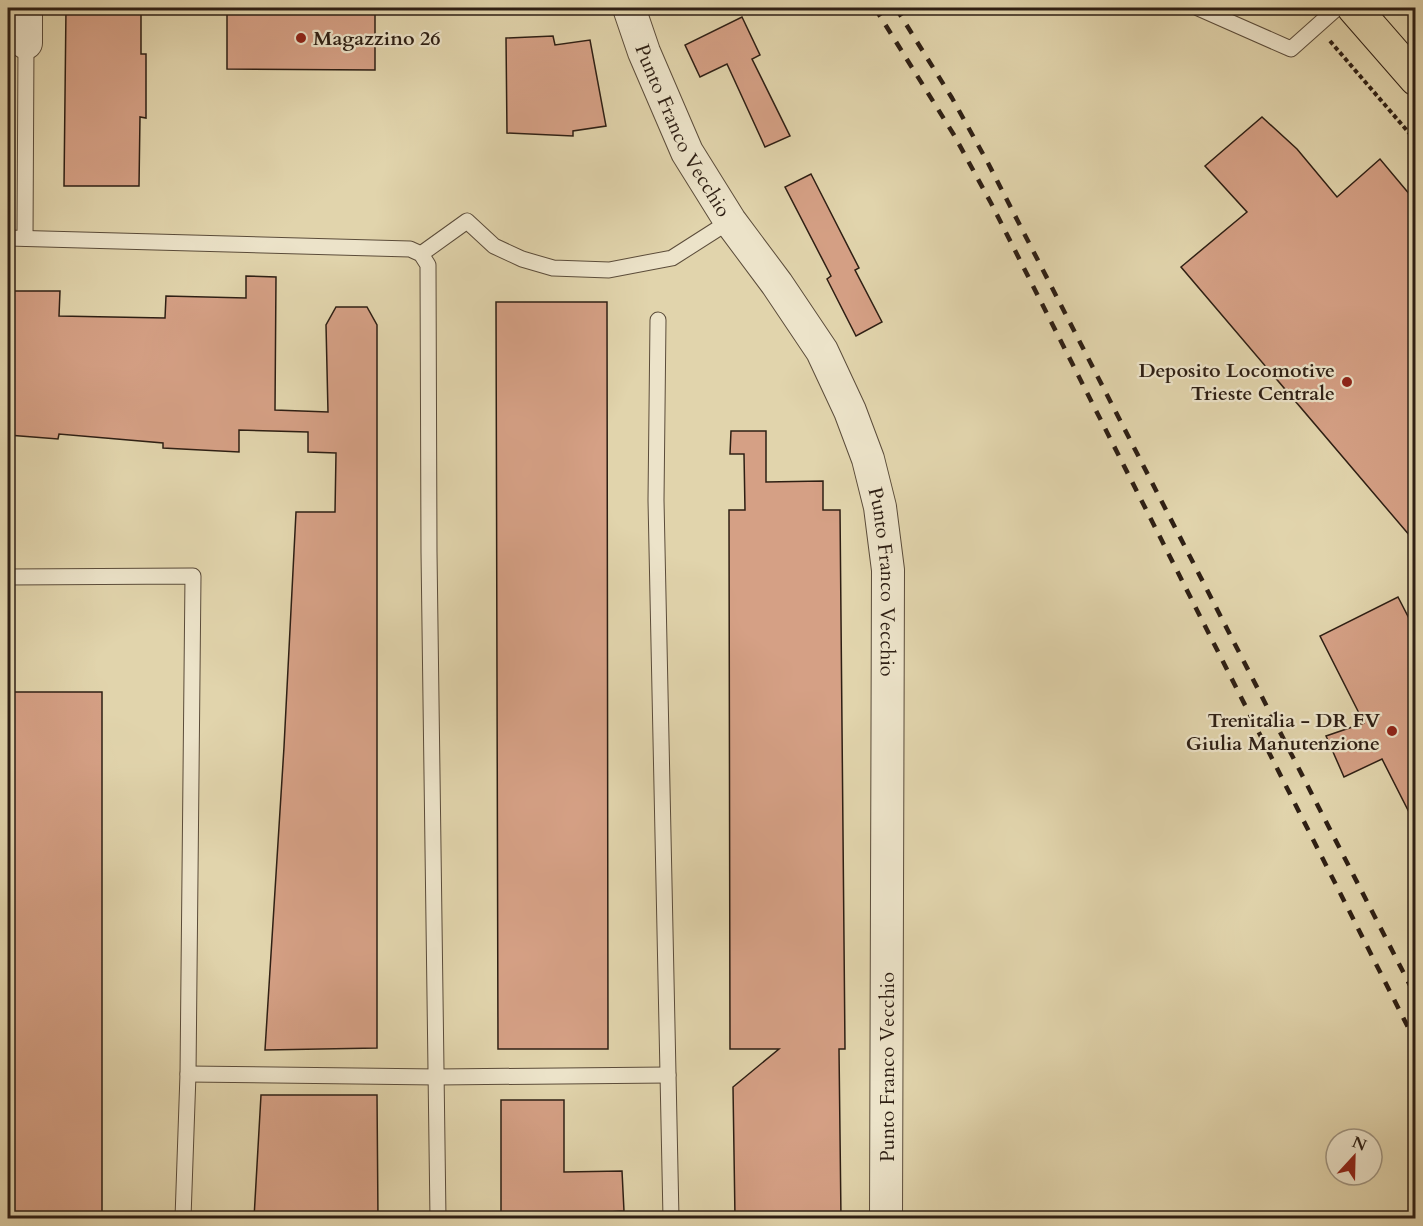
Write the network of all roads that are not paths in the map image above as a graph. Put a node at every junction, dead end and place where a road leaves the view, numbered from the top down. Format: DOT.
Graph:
graph roads {
  1 [pos="26,8"];
  2 [pos="629,8"];
  3 [pos="1198,8"];
  4 [pos="1337,8"];
  5 [pos="1354,8"];
  6 [pos="17,43"];
  7 [pos="1416,79"];
  8 [pos="730,221"];
  9 [pos="8,238"];
  10 [pos="25,238"];
  11 [pos="421,254"];
  12 [pos="658,320"];
  13 [pos="8,576"];
  14 [pos="188,1074"];
  15 [pos="668,1074"];
  16 [pos="437,1077"];
  17 [pos="183,1218"];
  18 [pos="438,1218"];
  19 [pos="671,1218"];
  20 [pos="886,1218"];
  1 -- 6 [label="street"];
  2 -- 8 [label="street, Punto Franco Vecchio"];
  3 -- 4 [label="lane"];
  5 -- 7 [label="main road"];
  6 -- 10 [label="lane"];
  8 -- 11 [label="lane"];
  8 -- 20 [label="street, Punto Franco Vecchio"];
  9 -- 10 [label="lane"];
  10 -- 11 [label="lane"];
  11 -- 16 [label="lane"];
  12 -- 15 [label="lane"];
  13 -- 14 [label="lane"];
  14 -- 16 [label="lane"];
  14 -- 17 [label="lane"];
  15 -- 16 [label="lane"];
  15 -- 19 [label="lane"];
  16 -- 18 [label="lane"];
}
